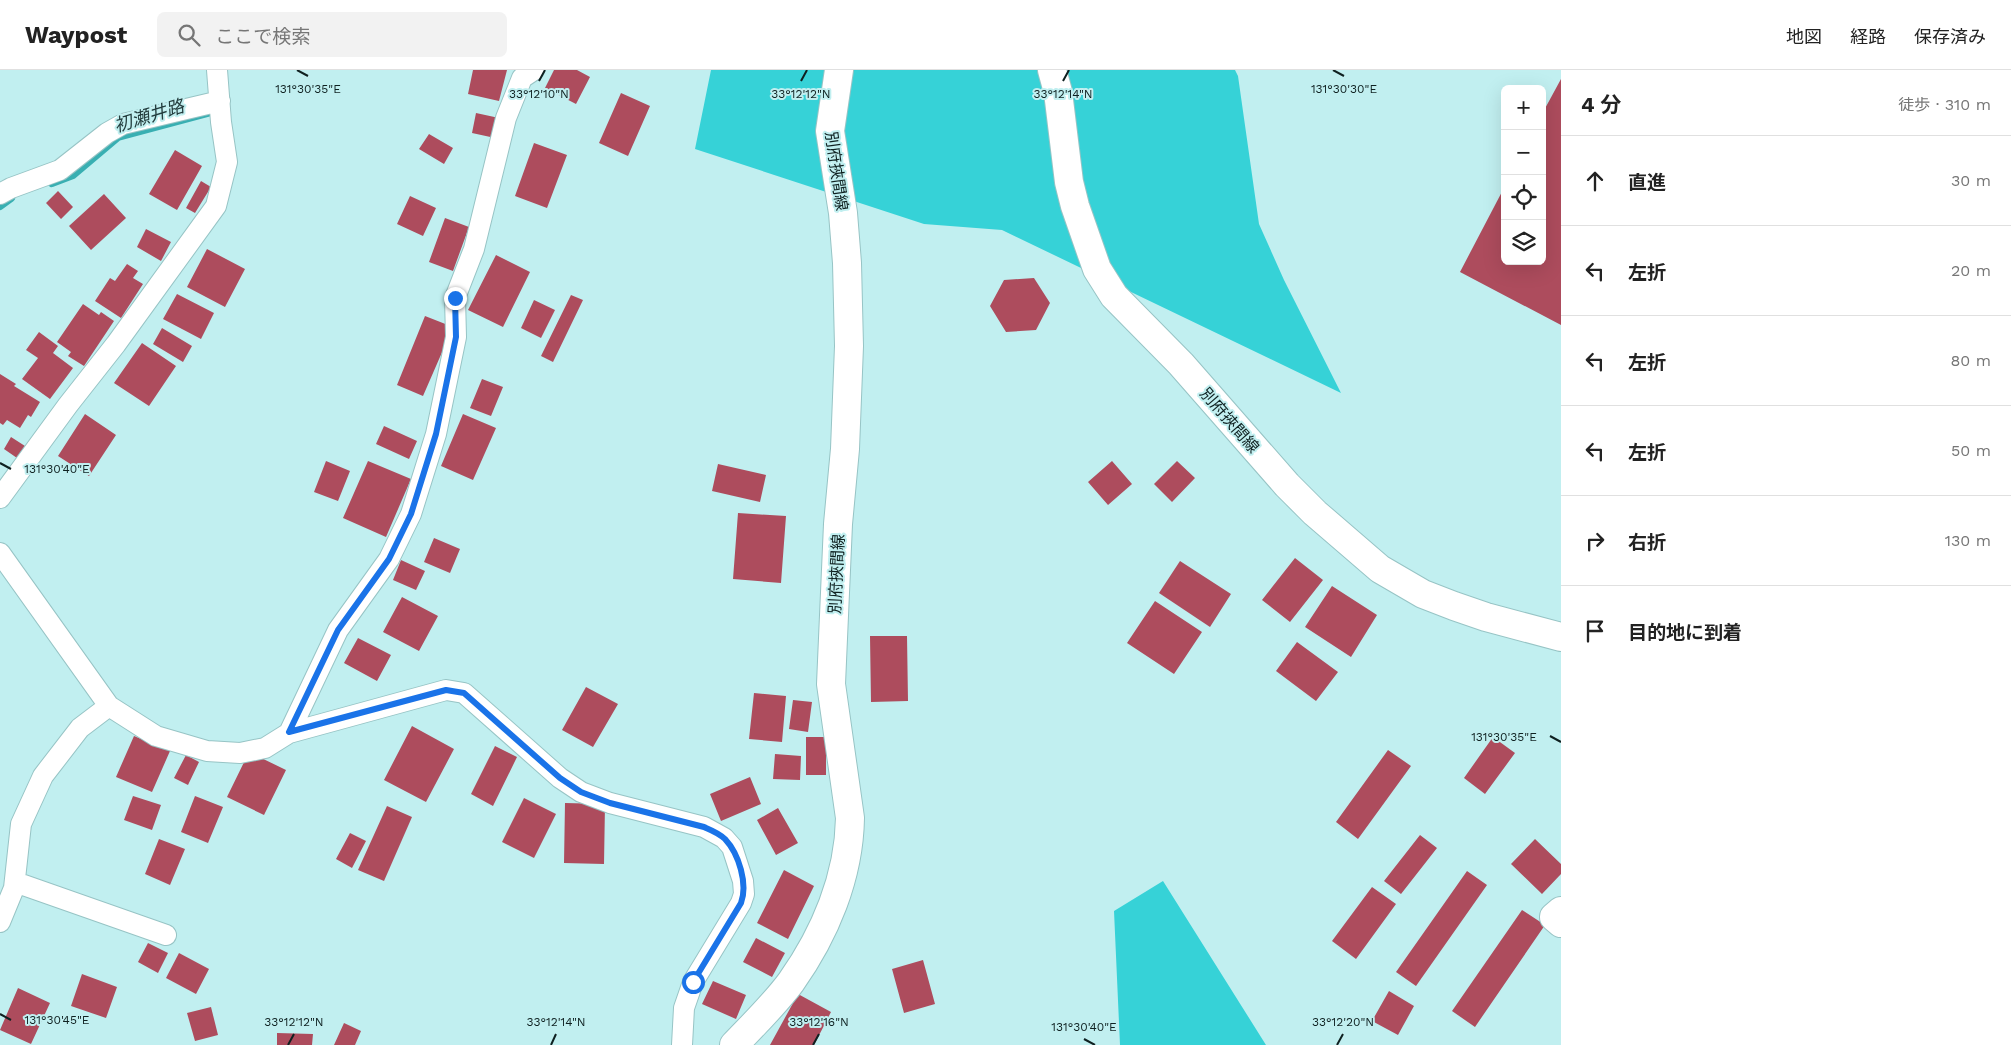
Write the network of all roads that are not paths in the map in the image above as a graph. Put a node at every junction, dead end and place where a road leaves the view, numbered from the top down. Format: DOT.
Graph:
graph roads {
  1 [pos="217,70"];
  2 [pos="534,70"];
  3 [pos="840,70"];
  4 [pos="1052,70"];
  5 [pos="220,101"];
  6 [pos="0,194"];
  7 [pos="0,498"];
  8 [pos="0,553"];
  9 [pos="1561,637"];
  10 [pos="109,706"];
  11 [pos="289,732"];
  12 [pos="15,882"];
  13 [pos="1561,911"];
  14 [pos="0,922"];
  15 [pos="1561,923"];
  16 [pos="166,935"];
  17 [pos="682,1045"];
  18 [pos="734,1045"];
  1 -- 5 [label="street"];
  2 -- 11 [label="street"];
  3 -- 18 [label="main road, 別府挾間線"];
  4 -- 9 [label="main road, 別府挾間線"];
  5 -- 6 [label="street"];
  5 -- 7 [label="street"];
  8 -- 10 [label="street"];
  10 -- 11 [label="street"];
  10 -- 12 [label="street"];
  11 -- 17 [label="street"];
  12 -- 14 [label="street"];
  12 -- 16 [label="street"];
  13 -- 15 [label="main road"];
}
